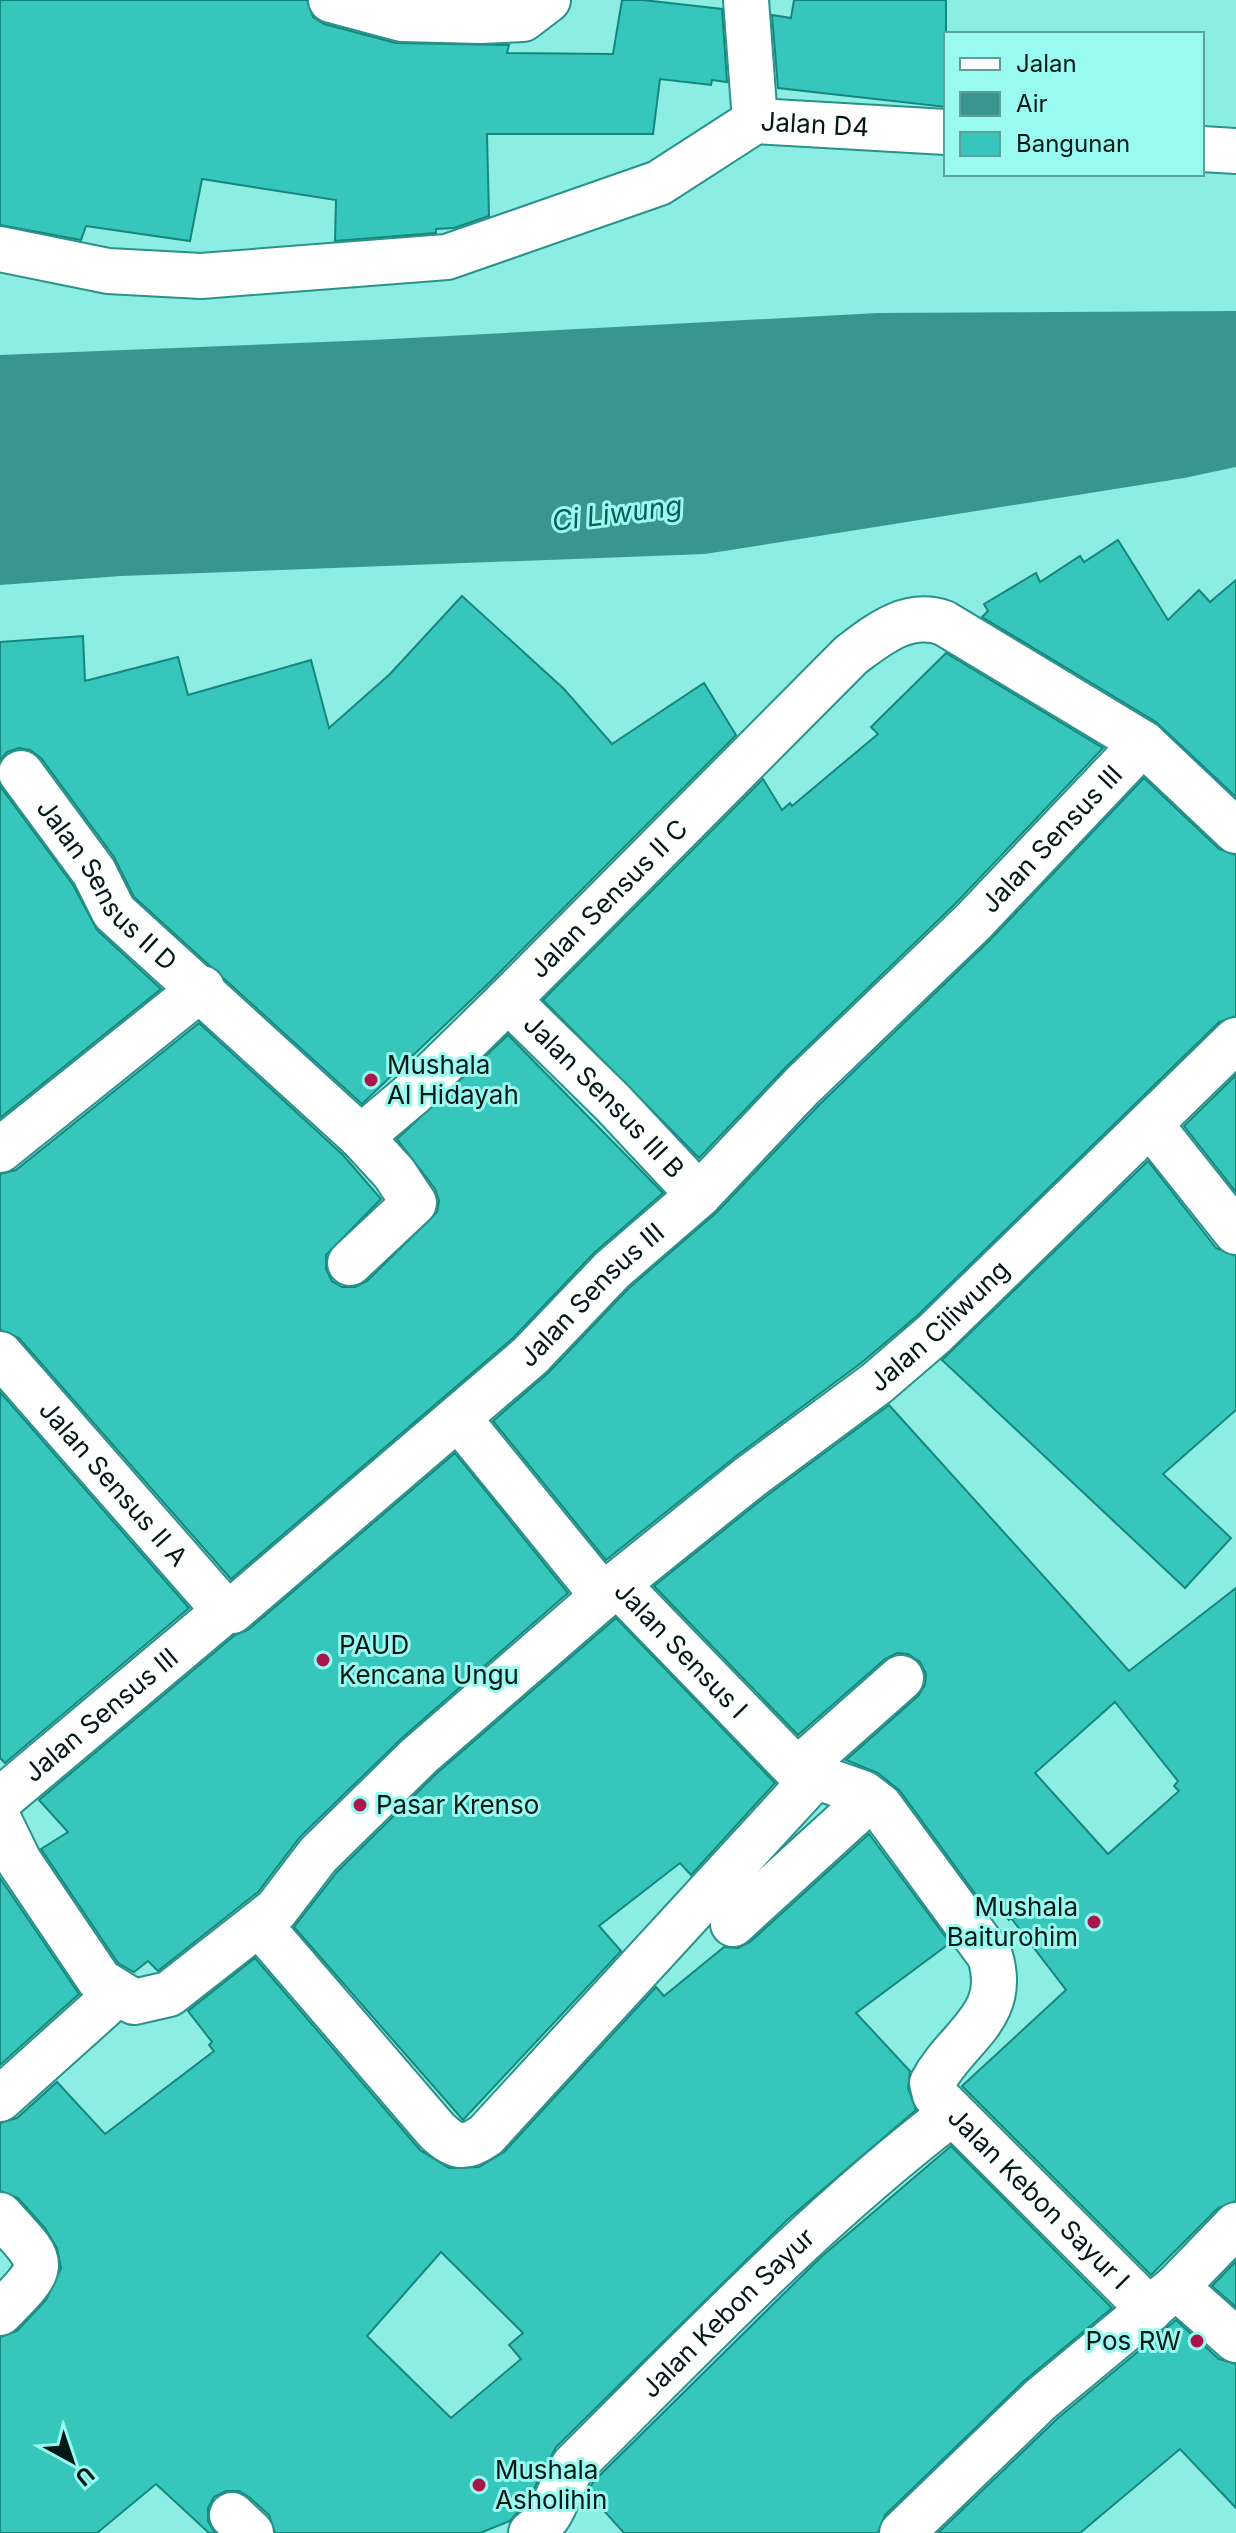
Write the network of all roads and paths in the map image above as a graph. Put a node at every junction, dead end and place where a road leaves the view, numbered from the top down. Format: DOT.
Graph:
graph roads {
  1 [pos="331,0"];
  2 [pos="548,0"];
  3 [pos="733,2"];
  4 [pos="403,9"];
  5 [pos="755,121"];
  6 [pos="944,132"];
  7 [pos="1204,149"];
  8 [pos="1236,151"];
  9 [pos="0,249"];
  10 [pos="1143,743"];
  11 [pos="21,773"];
  12 [pos="1236,831"];
  13 [pos="202,988"];
  14 [pos="508,1000"];
  15 [pos="1236,1040"];
  16 [pos="1150,1124"];
  17 [pos="361,1137"];
  18 [pos="0,1150"];
  19 [pos="699,1195"];
  20 [pos="1236,1232"];
  21 [pos="350,1263"];
  22 [pos="0,1354"];
  23 [pos="459,1419"];
  24 [pos="610,1590"];
  25 [pos="225,1611"];
  26 [pos="901,1678"];
  27 [pos="806,1774"];
  28 [pos="870,1799"];
  29 [pos="0,1800"];
  30 [pos="0,1822"];
  31 [pos="259,1924"];
  32 [pos="733,1924"];
  33 [pos="126,1998"];
  34 [pos="942,2098"];
  35 [pos="0,2099"];
  36 [pos="0,2215"];
  37 [pos="1236,2225"];
  38 [pos="1163,2299"];
  39 [pos="0,2313"];
  40 [pos="1236,2340"];
  41 [pos="909,2531"];
  42 [pos="531,2533"];
  1 -- 4 [label="street"];
  2 -- 4 [label="street"];
  3 -- 5 [label="street, Jalan D4"];
  5 -- 6 [label="street, Jalan D4"];
  5 -- 9 [label="street"];
  7 -- 8 [label="street"];
  10 -- 12 [label="street, Jalan Sensus II C"];
  10 -- 14 [label="street, Jalan Sensus II C"];
  10 -- 19 [label="street, Jalan Sensus III"];
  11 -- 13 [label="street, Jalan Sensus II D"];
  13 -- 17 [label="street"];
  13 -- 18 [label="street"];
  14 -- 17 [label="street, Jalan Sensus II C"];
  14 -- 19 [label="street, Jalan Sensus III B"];
  15 -- 16 [label="street, Jalan Ciliwung"];
  16 -- 20 [label="street"];
  16 -- 24 [label="street, Jalan Ciliwung"];
  17 -- 21 [label="street"];
  19 -- 23 [label="street, Jalan Sensus III"];
  22 -- 25 [label="street, Jalan Sensus II A"];
  23 -- 24 [label="street"];
  23 -- 25 [label="street, Jalan Sensus III"];
  24 -- 27 [label="street, Jalan Sensus I"];
  24 -- 31 [label="street, Jalan Sensus I"];
  25 -- 29 [label="street, Jalan Sensus III"];
  26 -- 27 [label="street"];
  27 -- 28 [label="street, Jalan Sensus I"];
  27 -- 31 [label="street"];
  28 -- 32 [label="street"];
  28 -- 34 [label="street, Jalan Sensus I"];
  30 -- 33 [label="street"];
  31 -- 33 [label="street, Jalan Sensus I"];
  33 -- 35 [label="street"];
  34 -- 38 [label="street, Jalan Kebon Sayur I"];
  34 -- 42 [label="street, Jalan Kebon Sayur"];
  36 -- 39 [label="street"];
  37 -- 38 [label="street"];
  38 -- 40 [label="street, Jalan Kebon Sayur I"];
  38 -- 41 [label="street"];
}
